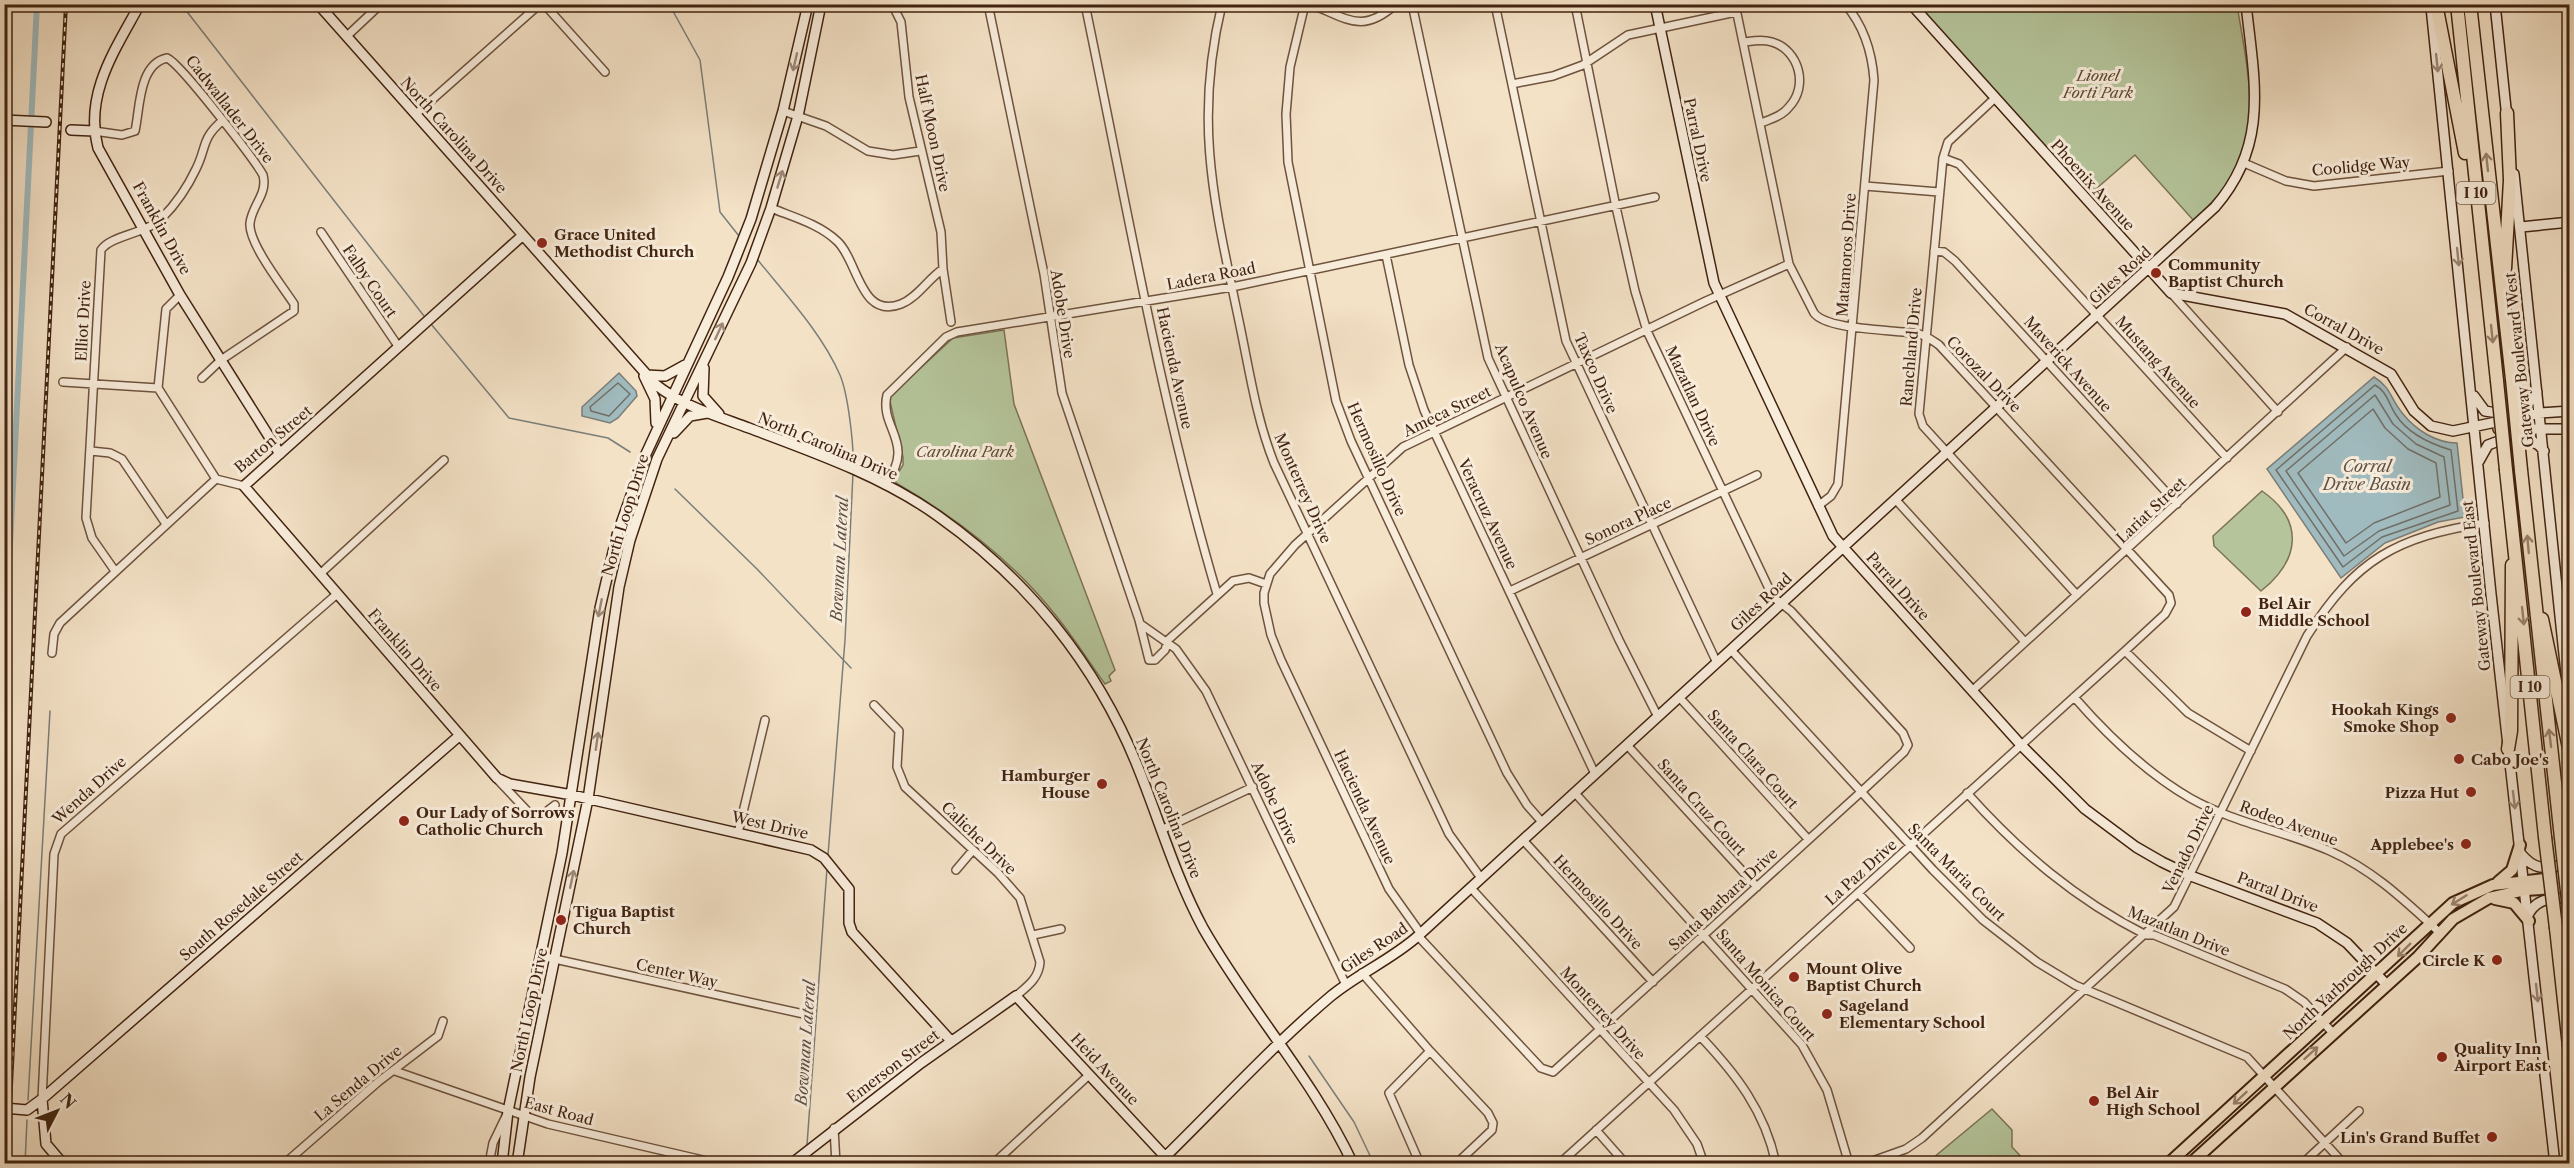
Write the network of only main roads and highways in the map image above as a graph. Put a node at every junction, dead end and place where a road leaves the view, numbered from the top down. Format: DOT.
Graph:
graph roads {
  1 [pos="2436,4"];
  2 [pos="2457,4"];
  3 [pos="2470,4"];
  4 [pos="2507,113"];
  5 [pos="2478,218"];
  6 [pos="2503,304"];
  7 [pos="2515,537"];
  8 [pos="2532,583"];
  9 [pos="2508,748"];
  10 [pos="2570,753"];
  11 [pos="2520,850"];
  12 [pos="2570,876"];
  13 [pos="2493,885"];
  14 [pos="2524,885"];
  15 [pos="2570,887"];
  16 [pos="2489,898"];
  17 [pos="2528,918"];
  18 [pos="2570,918"];
  19 [pos="2570,1055"];
  20 [pos="2205,1130"];
  21 [pos="2215,1141"];
  22 [pos="2168,1164"];
  23 [pos="2190,1164"];
  1 -- 5 [label="highway"];
  2 -- 5 [label="highway, I 10"];
  6 -- 3 [label="highway, I 10, one-way"];
  4 -- 6 [label="highway"];
  5 -- 7 [label="highway, I 10, one-way, bridge"];
  8 -- 6 [label="highway, I 10, one-way, bridge"];
  7 -- 9 [label="highway"];
  7 -- 19 [label="highway, I 10, one-way, bridge"];
  8 -- 10 [label="highway"];
  18 -- 8 [label="highway, I 10, one-way, bridge"];
  11 -- 13 [label="main road"];
  12 -- 14 [label="main road, North Yarbrough Drive"];
  13 -- 14 [label="main road, North Yarbrough Drive"];
  13 -- 20 [label="main road, North Yarbrough Drive, one-way"];
  14 -- 15 [label="main road, North Yarbrough Drive"];
  14 -- 16 [label="main road, North Yarbrough Drive"];
  16 -- 17 [label="main road"];
  21 -- 16 [label="main road, North Yarbrough Drive, one-way"];
  20 -- 21 [label="main road"];
  20 -- 22 [label="main road, North Yarbrough Drive"];
  21 -- 23 [label="main road, North Yarbrough Drive"];
}
